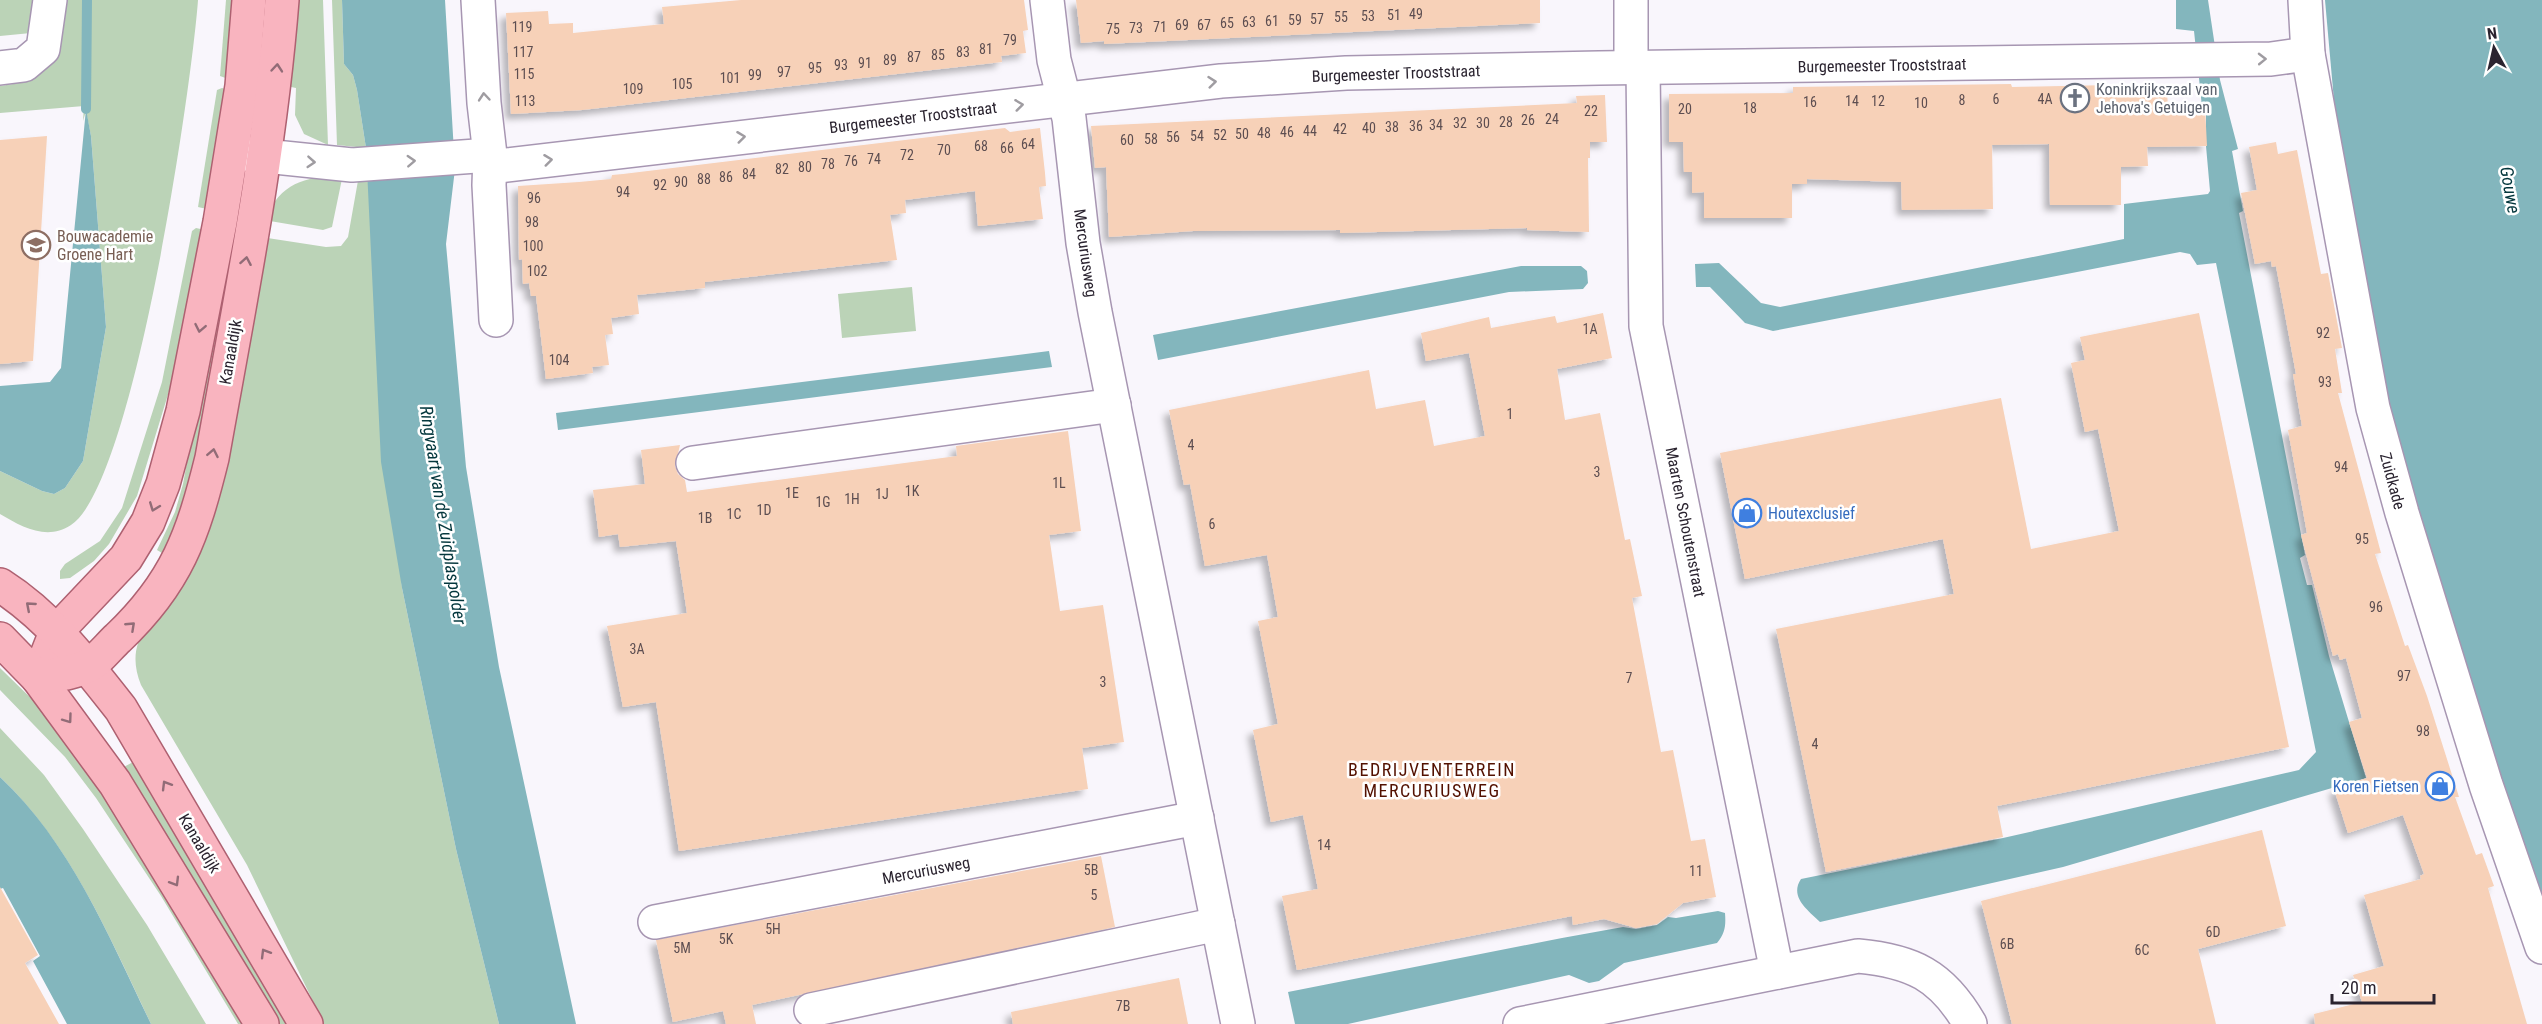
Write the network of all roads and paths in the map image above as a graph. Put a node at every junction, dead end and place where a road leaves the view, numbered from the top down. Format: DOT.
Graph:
graph roads {
  1 [pos="50,0"];
  2 [pos="249,0"];
  3 [pos="282,0"];
  4 [pos="478,0"];
  5 [pos="1047,0"];
  6 [pos="1631,0"];
  7 [pos="2305,0"];
  8 [pos="2308,54"];
  9 [pos="1637,67"];
  10 [pos="0,68"];
  11 [pos="1063,99"];
  12 [pos="232,153"];
  13 [pos="265,157"];
  14 [pos="490,161"];
  15 [pos="496,320"];
  16 [pos="1114,405"];
  17 [pos="693,463"];
  18 [pos="0,585"];
  19 [pos="56,632"];
  20 [pos="0,639"];
  21 [pos="88,666"];
  22 [pos="38,678"];
  23 [pos="1197,818"];
  24 [pos="655,922"];
  25 [pos="1218,924"];
  26 [pos="2542,947"];
  27 [pos="1777,972"];
  28 [pos="811,1010"];
  29 [pos="262,1024"];
  30 [pos="306,1024"];
  31 [pos="1238,1024"];
  32 [pos="1520,1024"];
  33 [pos="1970,1024"];
  1 -- 10 [label="street"];
  2 -- 12 [label="main road, Kanaaldijk"];
  13 -- 3 [label="main road, Kanaaldijk, one-way"];
  14 -- 4 [label="street, one-way"];
  5 -- 11 [label="street, Mercuriusweg"];
  6 -- 9 [label="street, Maarten Schoutenstraat"];
  7 -- 8 [label="street, Zuidkade"];
  9 -- 8 [label="street, Burgemeester Trooststraat, one-way"];
  8 -- 26 [label="street, Zuidkade"];
  11 -- 9 [label="street, Burgemeester Trooststraat, one-way"];
  9 -- 27 [label="street, Maarten Schoutenstraat"];
  14 -- 11 [label="street, Burgemeester Trooststraat, one-way"];
  11 -- 16 [label="street, Mercuriusweg"];
  12 -- 13 [label="street, Burgemeester Trooststraat"];
  12 -- 19 [label="main road, Kanaaldijk, one-way"];
  13 -- 14 [label="street, Burgemeester Trooststraat, one-way"];
  21 -- 13 [label="main road, Kanaaldijk, one-way"];
  14 -- 15 [label="street"];
  16 -- 17 [label="street"];
  16 -- 23 [label="street, Mercuriusweg"];
  19 -- 18 [label="main road, one-way"];
  19 -- 21 [label="main road, Kanaaldijk"];
  19 -- 22 [label="main road, Kanaaldijk"];
  20 -- 22 [label="main road"];
  21 -- 22 [label="main road, Kanaaldijk"];
  30 -- 21 [label="main road, Kanaaldijk, one-way"];
  22 -- 29 [label="main road, one-way"];
  23 -- 24 [label="street, Mercuriusweg"];
  23 -- 25 [label="street, Mercuriusweg"];
  25 -- 28 [label="street"];
  25 -- 31 [label="street, Mercuriusweg"];
  27 -- 32 [label="street"];
  27 -- 33 [label="street"];
}
